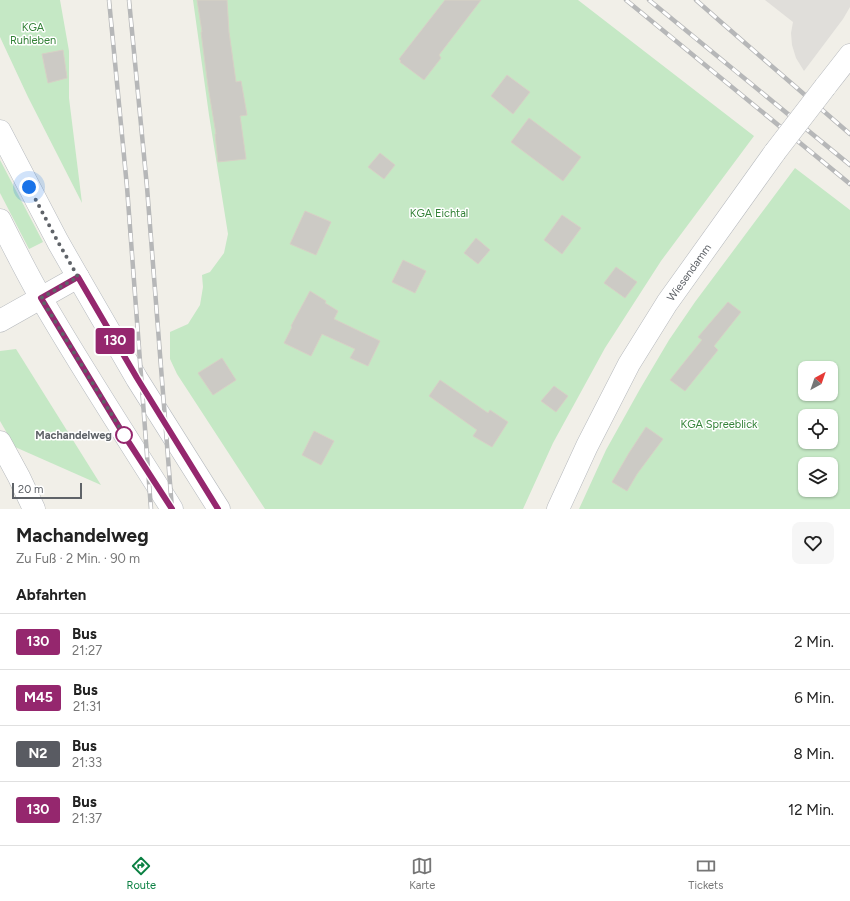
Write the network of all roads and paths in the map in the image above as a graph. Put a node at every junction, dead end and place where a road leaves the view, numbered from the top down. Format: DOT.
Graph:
graph roads {
  1 [pos="850,55"];
  2 [pos="0,132"];
  3 [pos="0,220"];
  4 [pos="78,277"];
  5 [pos="41,298"];
  6 [pos="0,321"];
  7 [pos="0,442"];
  8 [pos="34,509"];
  9 [pos="172,509"];
  10 [pos="218,509"];
  11 [pos="558,509"];
  1 -- 11 [label="main road, Wiesendamm, bridge"];
  2 -- 4 [label="main road"];
  3 -- 5 [label="main road"];
  4 -- 5 [label="main road"];
  4 -- 10 [label="main road"];
  5 -- 6 [label="main road"];
  5 -- 9 [label="main road"];
  7 -- 8 [label="main road"];
}
